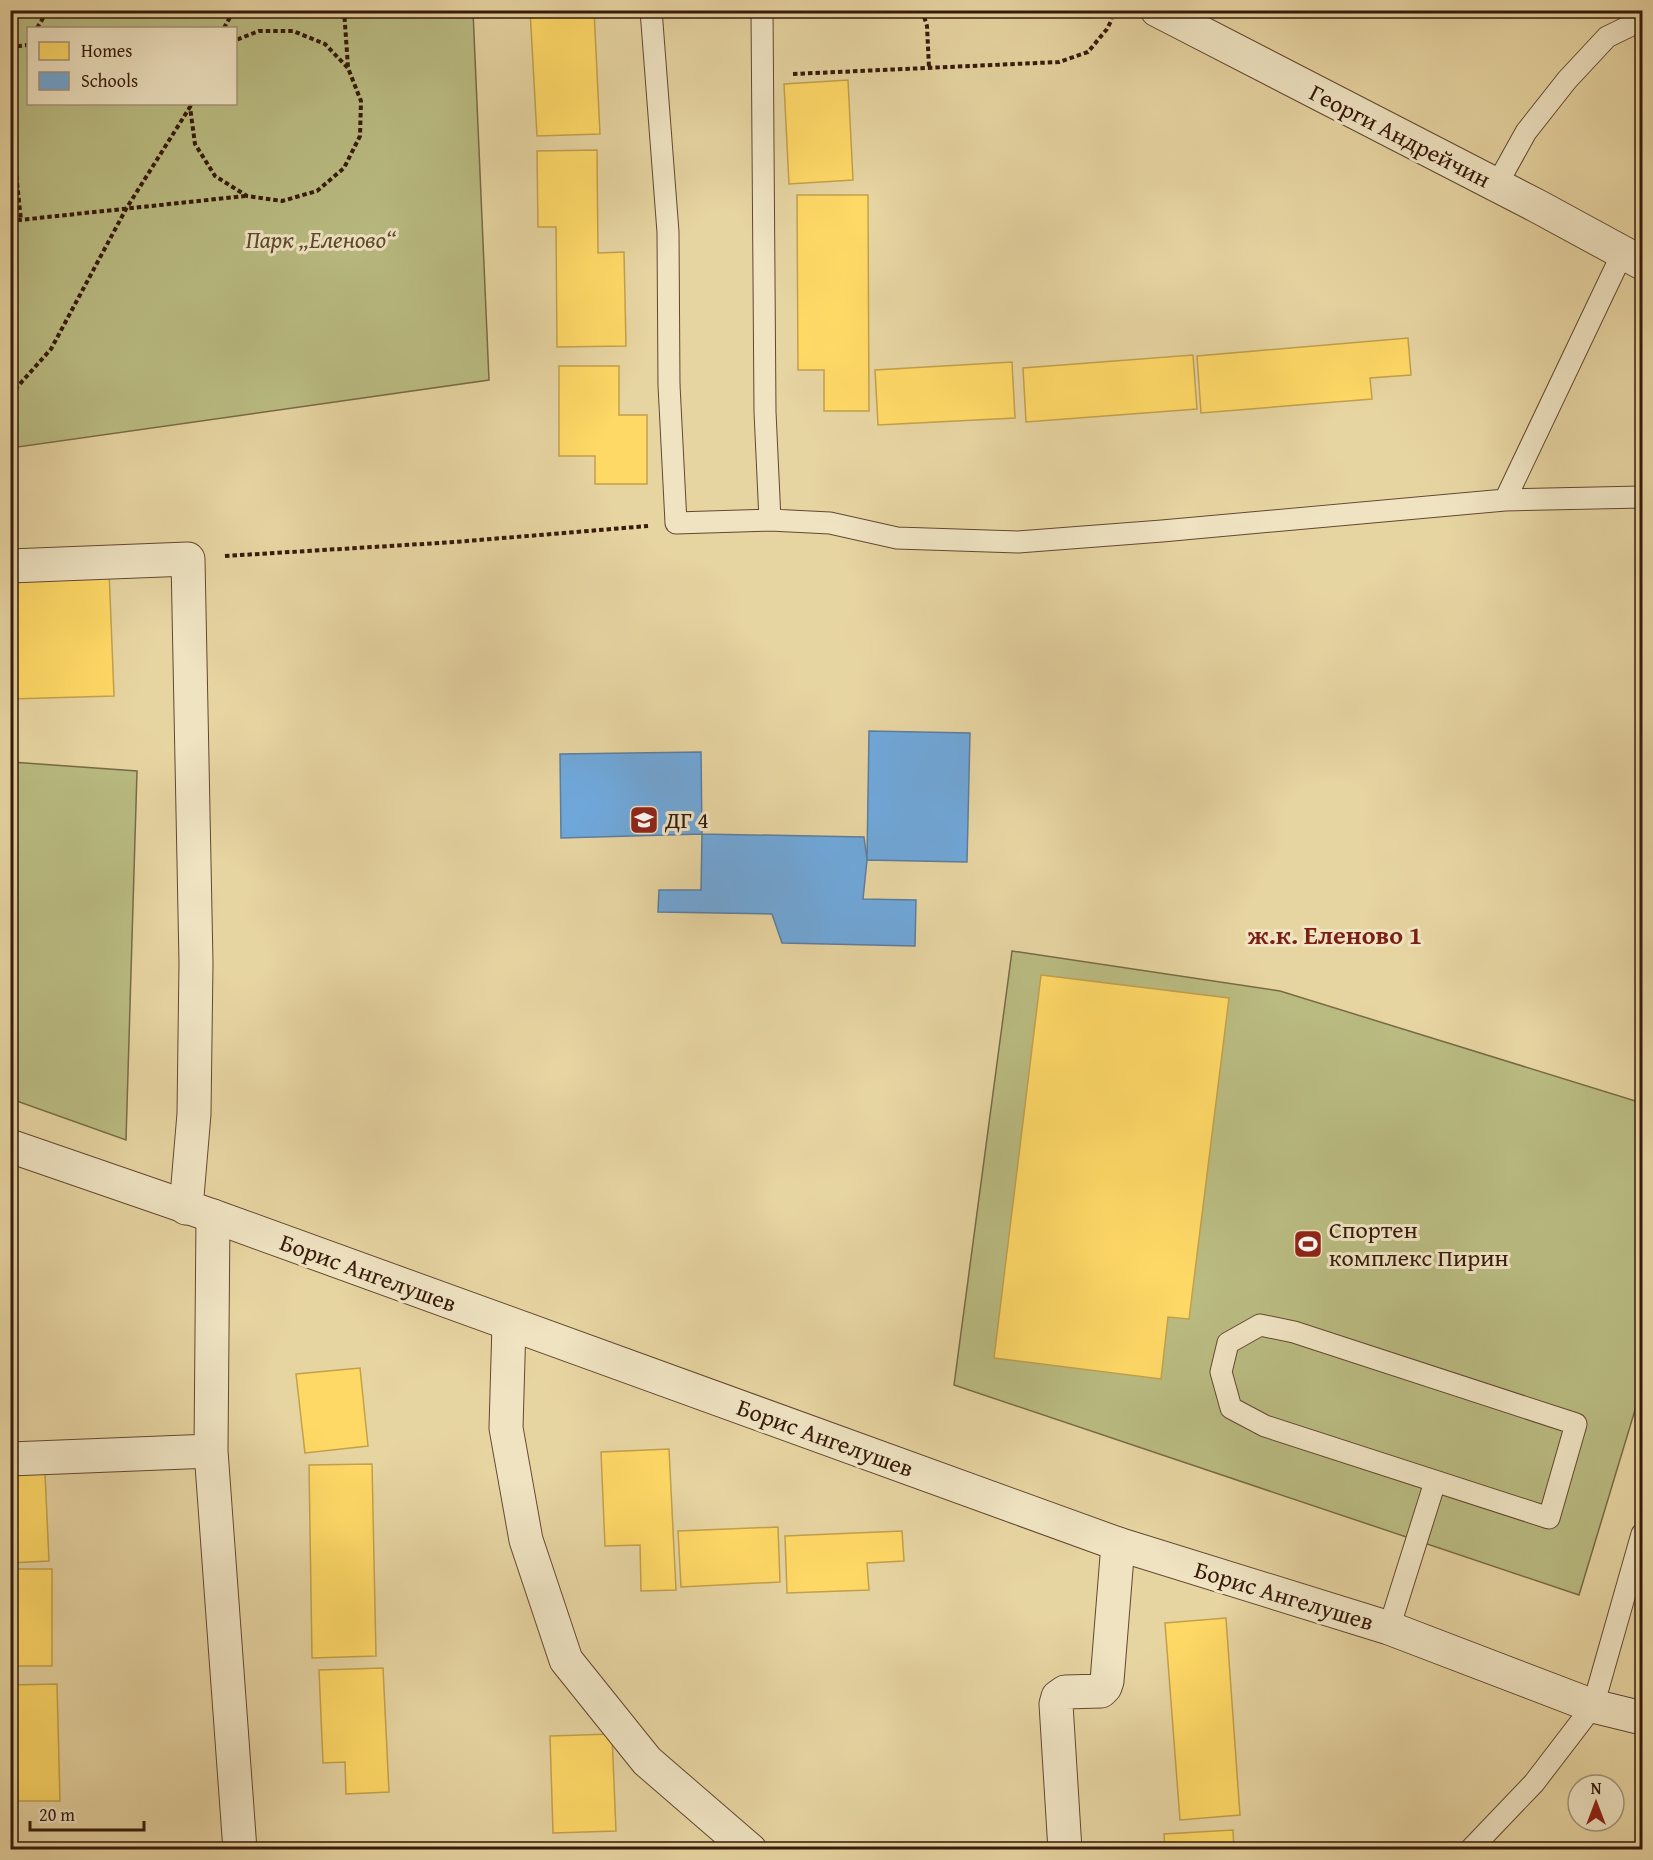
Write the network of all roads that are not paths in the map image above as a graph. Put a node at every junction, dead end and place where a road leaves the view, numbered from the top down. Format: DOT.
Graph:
graph roads {
  1 [pos="651,10"];
  2 [pos="762,10"];
  3 [pos="1157,10"];
  4 [pos="1642,20"];
  5 [pos="1496,186"];
  6 [pos="1633,258"];
  7 [pos="1642,497"];
  8 [pos="1505,500"];
  9 [pos="770,520"];
  10 [pos="10,566"];
  11 [pos="10,1146"];
  12 [pos="199,1212"];
  13 [pos="509,1324"];
  14 [pos="211,1451"];
  15 [pos="10,1459"];
  16 [pos="1435,1482"];
  17 [pos="1642,1534"];
  18 [pos="1118,1544"];
  19 [pos="1389,1628"];
  20 [pos="1593,1706"];
  21 [pos="1642,1718"];
  22 [pos="240,1850"];
  23 [pos="750,1850"];
  24 [pos="1065,1850"];
  25 [pos="1470,1850"];
  1 -- 9 [label="lane"];
  2 -- 9 [label="lane"];
  3 -- 5 [label="street, Георги Андрейчин"];
  4 -- 5 [label="lane"];
  5 -- 6 [label="street, Георги Андрейчин"];
  6 -- 8 [label="lane"];
  7 -- 8 [label="lane"];
  8 -- 9 [label="lane"];
  10 -- 12 [label="street"];
  11 -- 12 [label="street, Борис Ангелушев"];
  12 -- 13 [label="street, Борис Ангелушев"];
  12 -- 14 [label="street"];
  13 -- 18 [label="street, Борис Ангелушев"];
  13 -- 23 [label="street"];
  14 -- 15 [label="street"];
  14 -- 22 [label="street"];
  16 -- 16 [label="lane"];
  16 -- 19 [label="lane"];
  17 -- 20 [label="lane"];
  18 -- 19 [label="street, Борис Ангелушев"];
  18 -- 24 [label="street"];
  19 -- 20 [label="street, Борис Ангелушев"];
  20 -- 21 [label="street, Борис Ангелушев"];
  20 -- 25 [label="lane"];
}
